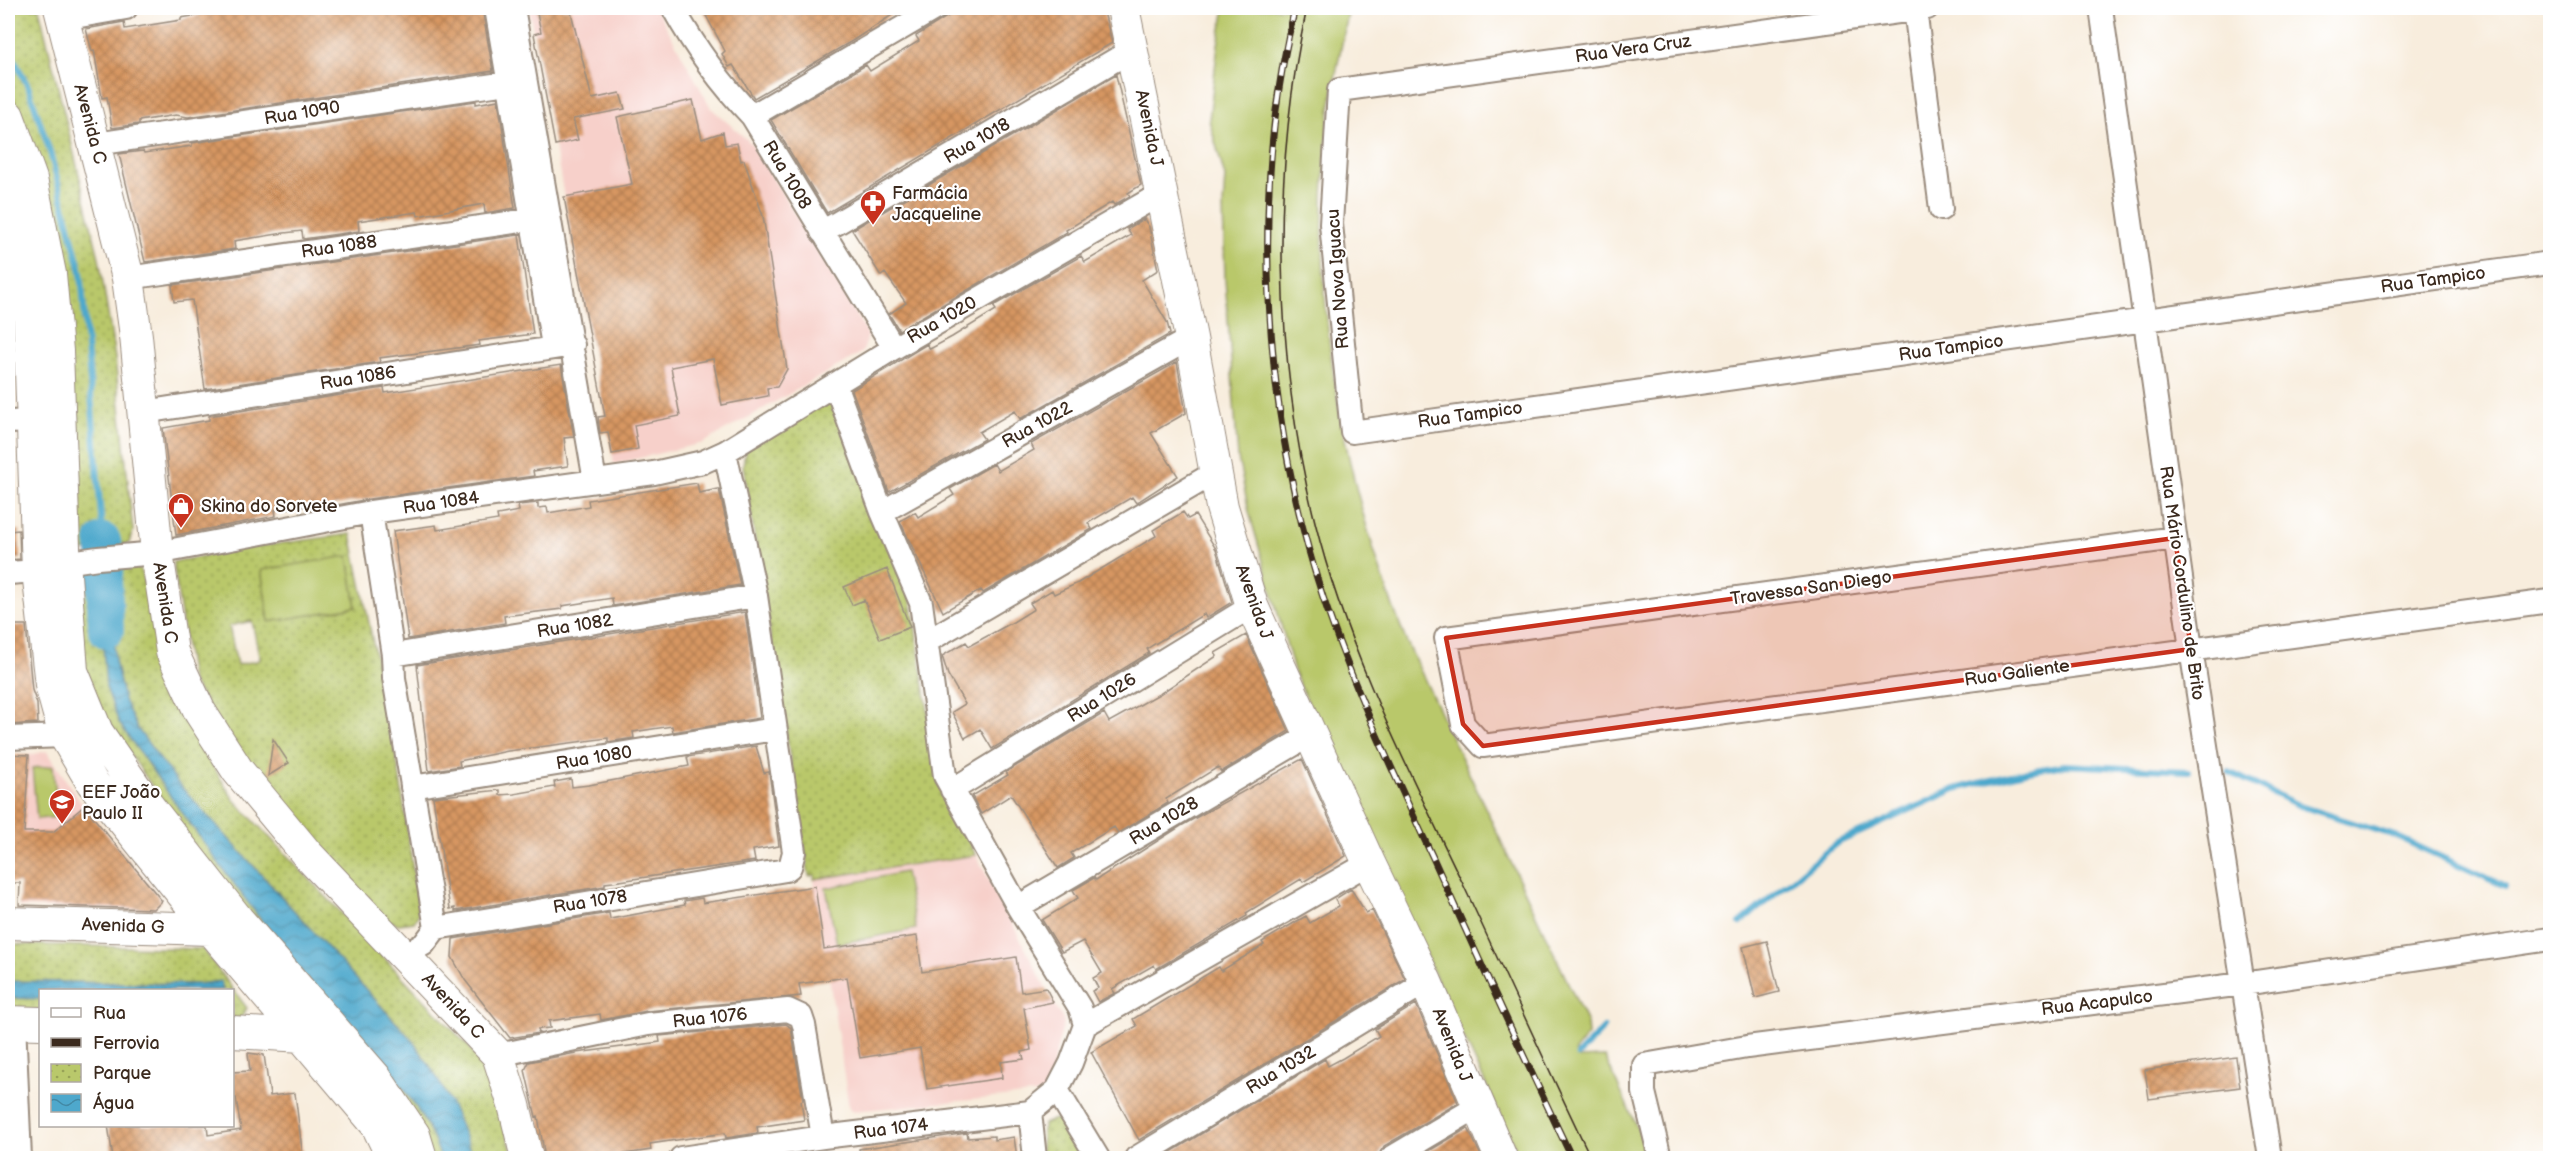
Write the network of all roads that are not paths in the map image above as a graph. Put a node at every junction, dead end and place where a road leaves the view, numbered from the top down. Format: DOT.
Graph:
graph roads {
  1 [pos="126,8"];
  2 [pos="496,8"];
  3 [pos="513,8"];
  4 [pos="673,8"];
  5 [pos="936,8"];
  6 [pos="1123,8"];
  7 [pos="1921,8"];
  8 [pos="2101,8"];
  9 [pos="62,13"];
  10 [pos="1132,50"];
  11 [pos="507,82"];
  12 [pos="1339,90"];
  13 [pos="8,116"];
  14 [pos="752,116"];
  15 [pos="96,144"];
  16 [pos="8,193"];
  17 [pos="1162,193"];
  18 [pos="1941,209"];
  19 [pos="541,218"];
  20 [pos="822,232"];
  21 [pos="14,256"];
  22 [pos="2550,263"];
  23 [pos="128,278"];
  24 [pos="2146,321"];
  25 [pos="1191,338"];
  26 [pos="563,345"];
  27 [pos="894,348"];
  28 [pos="835,384"];
  29 [pos="144,412"];
  30 [pos="21,421"];
  31 [pos="1352,432"];
  32 [pos="726,452"];
  33 [pos="1216,472"];
  34 [pos="595,481"];
  35 [pos="371,512"];
  36 [pos="882,512"];
  37 [pos="2175,538"];
  38 [pos="145,554"];
  39 [pos="51,567"];
  40 [pos="8,573"];
  41 [pos="756,596"];
  42 [pos="2550,601"];
  43 [pos="1252,606"];
  44 [pos="926,642"];
  45 [pos="2191,650"];
  46 [pos="393,655"];
  47 [pos="775,729"];
  48 [pos="1310,735"];
  49 [pos="65,736"];
  50 [pos="8,738"];
  51 [pos="1483,746"];
  52 [pos="412,787"];
  53 [pos="952,790"];
  54 [pos="1369,863"];
  55 [pos="1018,907"];
  56 [pos="8,922"];
  57 [pos="225,924"];
  58 [pos="436,928"];
  59 [pos="2550,939"];
  60 [pos="405,955"];
  61 [pos="1426,982"];
  62 [pos="2243,984"];
  63 [pos="21,1023"];
  64 [pos="1084,1025"];
  65 [pos="234,1032"];
  66 [pos="318,1033"];
  67 [pos="498,1055"];
  68 [pos="1057,1090"];
  69 [pos="1477,1107"];
  70 [pos="1030,1113"];
  71 [pos="823,1137"];
  72 [pos="20,1158"];
  73 [pos="393,1158"];
  74 [pos="421,1158"];
  75 [pos="527,1158"];
  76 [pos="681,1158"];
  77 [pos="1035,1158"];
  78 [pos="1098,1158"];
  79 [pos="1136,1158"];
  80 [pos="1391,1158"];
  81 [pos="1501,1158"];
  82 [pos="1660,1158"];
  83 [pos="2270,1158"];
  1 -- 9 [label="street"];
  2 -- 11 [label="street"];
  3 -- 19 [label="street"];
  4 -- 14 [label="street, Rua 1008"];
  5 -- 14 [label="street"];
  6 -- 10 [label="street, Avenida J"];
  7 -- 12 [label="street, Rua Vera Cruz"];
  7 -- 18 [label="street"];
  8 -- 24 [label="street, Rua Mário Cordulino de Brito"];
  9 -- 15 [label="street, Avenida C"];
  10 -- 17 [label="street, Avenida J"];
  10 -- 20 [label="street, Rua 1018"];
  11 -- 15 [label="street, Rua 1090"];
  11 -- 19 [label="street"];
  12 -- 31 [label="street, Rua Nova Iguacu"];
  13 -- 39 [label="street"];
  14 -- 20 [label="street, Rua 1008"];
  15 -- 23 [label="street, Avenida C"];
  16 -- 21 [label="street"];
  17 -- 25 [label="street, Avenida J"];
  17 -- 27 [label="street, Rua 1020"];
  19 -- 23 [label="street, Rua 1088"];
  19 -- 26 [label="street"];
  20 -- 27 [label="street, Rua 1008"];
  21 -- 30 [label="street"];
  22 -- 24 [label="street, Rua Tampico"];
  23 -- 29 [label="street, Avenida C"];
  24 -- 31 [label="street, Rua Tampico"];
  24 -- 37 [label="street, Rua Mário Cordulino de Brito"];
  25 -- 33 [label="street, Avenida J"];
  25 -- 36 [label="street, Rua 1022"];
  26 -- 29 [label="street, Rua 1086"];
  26 -- 34 [label="street"];
  27 -- 28 [label="street, Rua 1020"];
  28 -- 32 [label="street, Rua 1020"];
  28 -- 36 [label="street"];
  29 -- 38 [label="street, Avenida C"];
  30 -- 39 [label="street"];
  32 -- 34 [label="street, Rua 1084"];
  32 -- 41 [label="street"];
  33 -- 43 [label="street, Avenida J"];
  33 -- 44 [label="street"];
  34 -- 35 [label="street, Rua 1084"];
  35 -- 38 [label="street, Rua 1084"];
  35 -- 46 [label="street"];
  36 -- 44 [label="street"];
  37 -- 45 [label="street, Rua Mário Cordulino de Brito"];
  37 -- 51 [label="street, Travessa San Diego"];
  38 -- 39 [label="street, Rua 1084"];
  38 -- 60 [label="street, Avenida C"];
  39 -- 40 [label="street, Rua 1084"];
  39 -- 49 [label="street"];
  39 -- 57 [label="street"];
  41 -- 46 [label="street, Rua 1082"];
  41 -- 47 [label="street"];
  42 -- 45 [label="street, Rua Galiente"];
  43 -- 48 [label="street, Avenida J"];
  43 -- 53 [label="street, Rua 1026"];
  44 -- 53 [label="street"];
  45 -- 51 [label="street, Rua Galiente"];
  45 -- 62 [label="street, Rua Mário Cordulino de Brito"];
  46 -- 52 [label="street"];
  47 -- 52 [label="street, Rua 1080"];
  47 -- 58 [label="street, Rua 1078"];
  48 -- 54 [label="street, Avenida J"];
  48 -- 55 [label="street, Rua 1028"];
  49 -- 50 [label="street"];
  49 -- 57 [label="street"];
  52 -- 58 [label="street"];
  53 -- 55 [label="street"];
  54 -- 61 [label="street, Avenida J"];
  54 -- 64 [label="street"];
  55 -- 64 [label="street"];
  56 -- 57 [label="street, Avenida G"];
  57 -- 66 [label="street"];
  58 -- 60 [label="street"];
  59 -- 62 [label="street, Rua Acapulco"];
  60 -- 67 [label="street, Avenida C"];
  61 -- 69 [label="street, Avenida J"];
  61 -- 79 [label="street, Rua 1032"];
  62 -- 82 [label="street, Rua Acapulco"];
  62 -- 83 [label="street, Rua Mário Cordulino de Brito"];
  63 -- 72 [label="street"];
  64 -- 68 [label="street"];
  65 -- 66 [label="street"];
  66 -- 73 [label="street"];
  66 -- 74 [label="street"];
  67 -- 71 [label="street, Rua 1076"];
  67 -- 75 [label="street, Avenida C"];
  68 -- 70 [label="street"];
  68 -- 78 [label="street"];
  69 -- 80 [label="street"];
  69 -- 81 [label="street, Avenida J"];
  70 -- 71 [label="street, Rua 1074"];
  70 -- 77 [label="street"];
  71 -- 76 [label="street, Rua 1074"];
}
